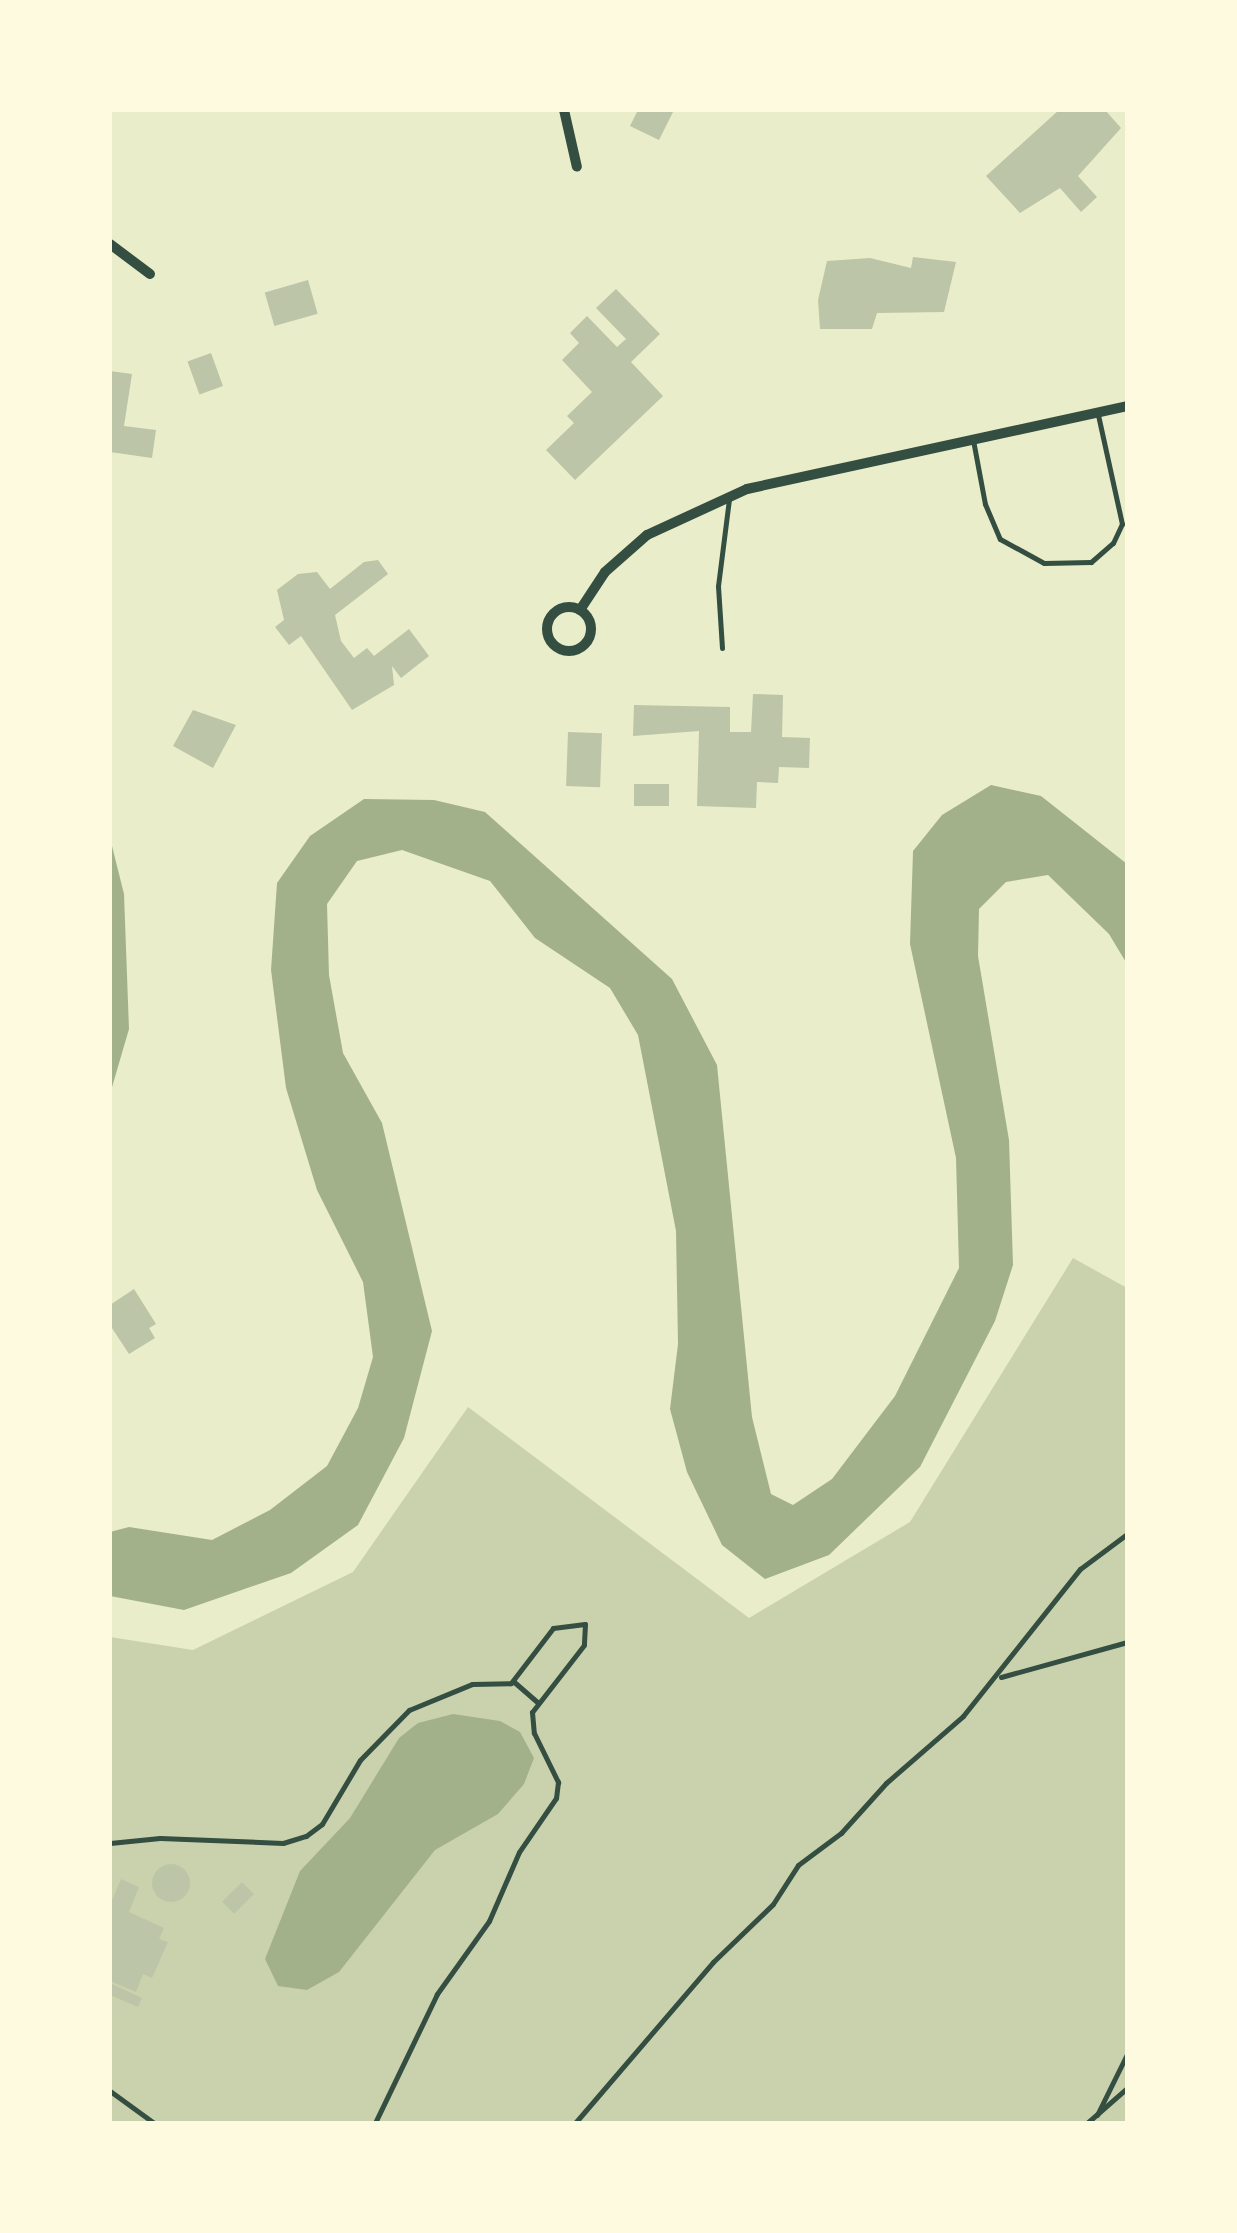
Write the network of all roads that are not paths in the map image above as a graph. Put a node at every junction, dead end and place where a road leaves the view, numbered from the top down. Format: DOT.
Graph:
graph roads {
  1 [pos="564,110"];
  2 [pos="577,167"];
  3 [pos="110,244"];
  4 [pos="150,274"];
  5 [pos="1127,406"];
  6 [pos="1097,412"];
  7 [pos="973,440"];
  8 [pos="729,496"];
  9 [pos="580,610"];
  10 [pos="722,648"];
  11 [pos="1127,1534"];
  12 [pos="1127,1642"];
  13 [pos="998,1678"];
  14 [pos="513,1682"];
  15 [pos="537,1702"];
  16 [pos="110,1843"];
  17 [pos="1127,2054"];
  18 [pos="1127,2088"];
  19 [pos="110,2092"];
  20 [pos="1096,2116"];
  21 [pos="154,2123"];
  22 [pos="376,2123"];
  23 [pos="575,2123"];
  24 [pos="1087,2123"];
  1 -- 2 [label="street"];
  3 -- 4 [label="street"];
  5 -- 6 [label="street"];
  6 -- 7 [label="street"];
  6 -- 7 [label="lane"];
  7 -- 8 [label="street"];
  8 -- 9 [label="street"];
  8 -- 10 [label="lane"];
  9 -- 9 [label="street"];
  11 -- 13 [label="lane"];
  12 -- 13 [label="lane"];
  13 -- 23 [label="lane"];
  14 -- 15 [label="lane"];
  14 -- 15 [label="lane"];
  14 -- 16 [label="lane"];
  15 -- 22 [label="lane"];
  17 -- 20 [label="lane"];
  18 -- 20 [label="lane"];
  19 -- 21 [label="lane"];
  20 -- 24 [label="lane"];
}
